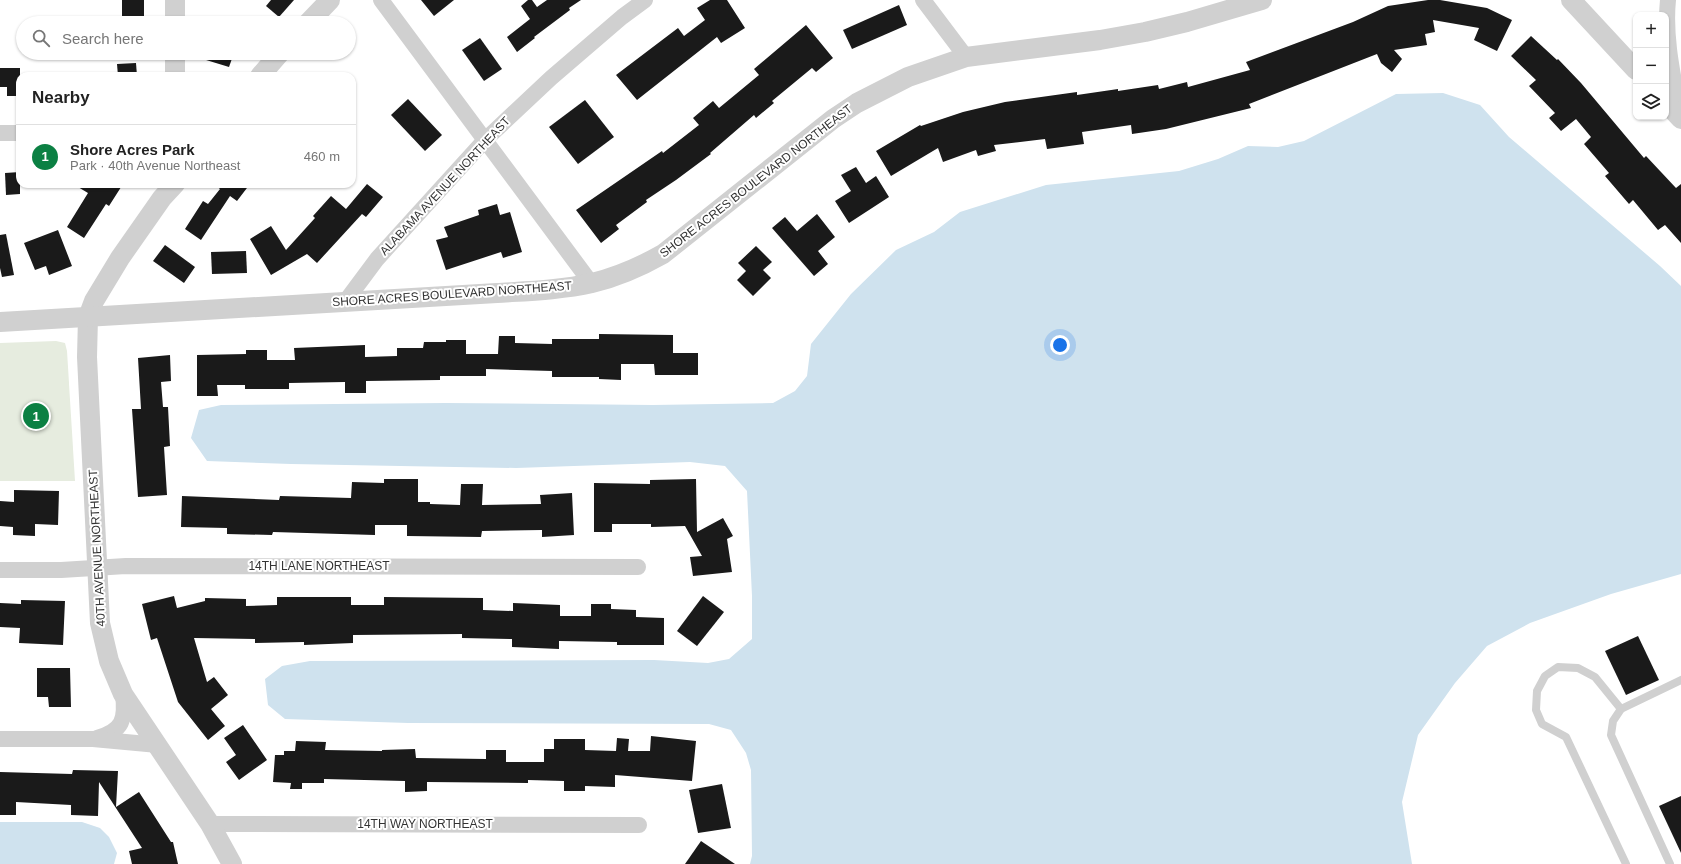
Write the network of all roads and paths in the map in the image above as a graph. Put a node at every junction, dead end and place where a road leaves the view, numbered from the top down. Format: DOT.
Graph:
graph roads {
  1 [pos="175,0"];
  2 [pos="330,0"];
  3 [pos="381,0"];
  4 [pos="645,0"];
  5 [pos="922,0"];
  6 [pos="1262,0"];
  7 [pos="1571,0"];
  8 [pos="1668,0"];
  9 [pos="175,16"];
  10 [pos="315,16"];
  11 [pos="966,57"];
  12 [pos="175,60"];
  13 [pos="274,60"];
  14 [pos="1633,67"];
  15 [pos="175,72"];
  16 [pos="263,72"];
  17 [pos="1669,106"];
  18 [pos="1681,119"];
  19 [pos="0,133"];
  20 [pos="16,133"];
  21 [pos="485,140"];
  22 [pos="169,189"];
  23 [pos="591,283"];
  24 [pos="344,302"];
  25 [pos="88,317"];
  26 [pos="0,322"];
  27 [pos="97,568"];
  28 [pos="638,568"];
  29 [pos="0,570"];
  30 [pos="1681,680"];
  31 [pos="123,694"];
  32 [pos="1621,709"];
  33 [pos="0,739"];
  34 [pos="93,739"];
  35 [pos="158,745"];
  36 [pos="210,824"];
  37 [pos="639,825"];
  38 [pos="232,864"];
  39 [pos="1626,864"];
  40 [pos="1670,864"];
  1 -- 9 [label="street"];
  2 -- 10 [label="street"];
  3 -- 21 [label="street"];
  4 -- 21 [label="street, ALABAMA AVENUE NORTHEAST"];
  5 -- 11 [label="street"];
  6 -- 11 [label="street, SHORE ACRES BOULEVARD NORTHEAST"];
  7 -- 14 [label="street"];
  8 -- 18 [label="street"];
  11 -- 23 [label="street, SHORE ACRES BOULEVARD NORTHEAST"];
  12 -- 15 [label="street"];
  13 -- 16 [label="street"];
  17 -- 18 [label="street"];
  19 -- 20 [label="street"];
  21 -- 23 [label="street"];
  21 -- 24 [label="street, ALABAMA AVENUE NORTHEAST"];
  22 -- 25 [label="street"];
  23 -- 24 [label="street, SHORE ACRES BOULEVARD NORTHEAST"];
  24 -- 25 [label="street, SHORE ACRES BOULEVARD NORTHEAST"];
  25 -- 26 [label="street, SHORE ACRES BOULEVARD NORTHEAST"];
  25 -- 27 [label="street, 40TH AVENUE NORTHEAST"];
  27 -- 28 [label="street, 14TH LANE NORTHEAST"];
  27 -- 29 [label="street, 14TH LANE NORTHEAST"];
  27 -- 31 [label="street, 40TH AVENUE NORTHEAST"];
  30 -- 32 [label="lane"];
  31 -- 34 [label="street"];
  31 -- 35 [label="street, 40TH AVENUE NORTHEAST"];
  32 -- 39 [label="lane"];
  32 -- 40 [label="lane"];
  33 -- 34 [label="street"];
  34 -- 35 [label="street"];
  35 -- 36 [label="street, 40TH AVENUE NORTHEAST"];
  36 -- 37 [label="street, 14TH WAY NORTHEAST"];
  36 -- 38 [label="street, 40TH AVENUE NORTHEAST"];
}
